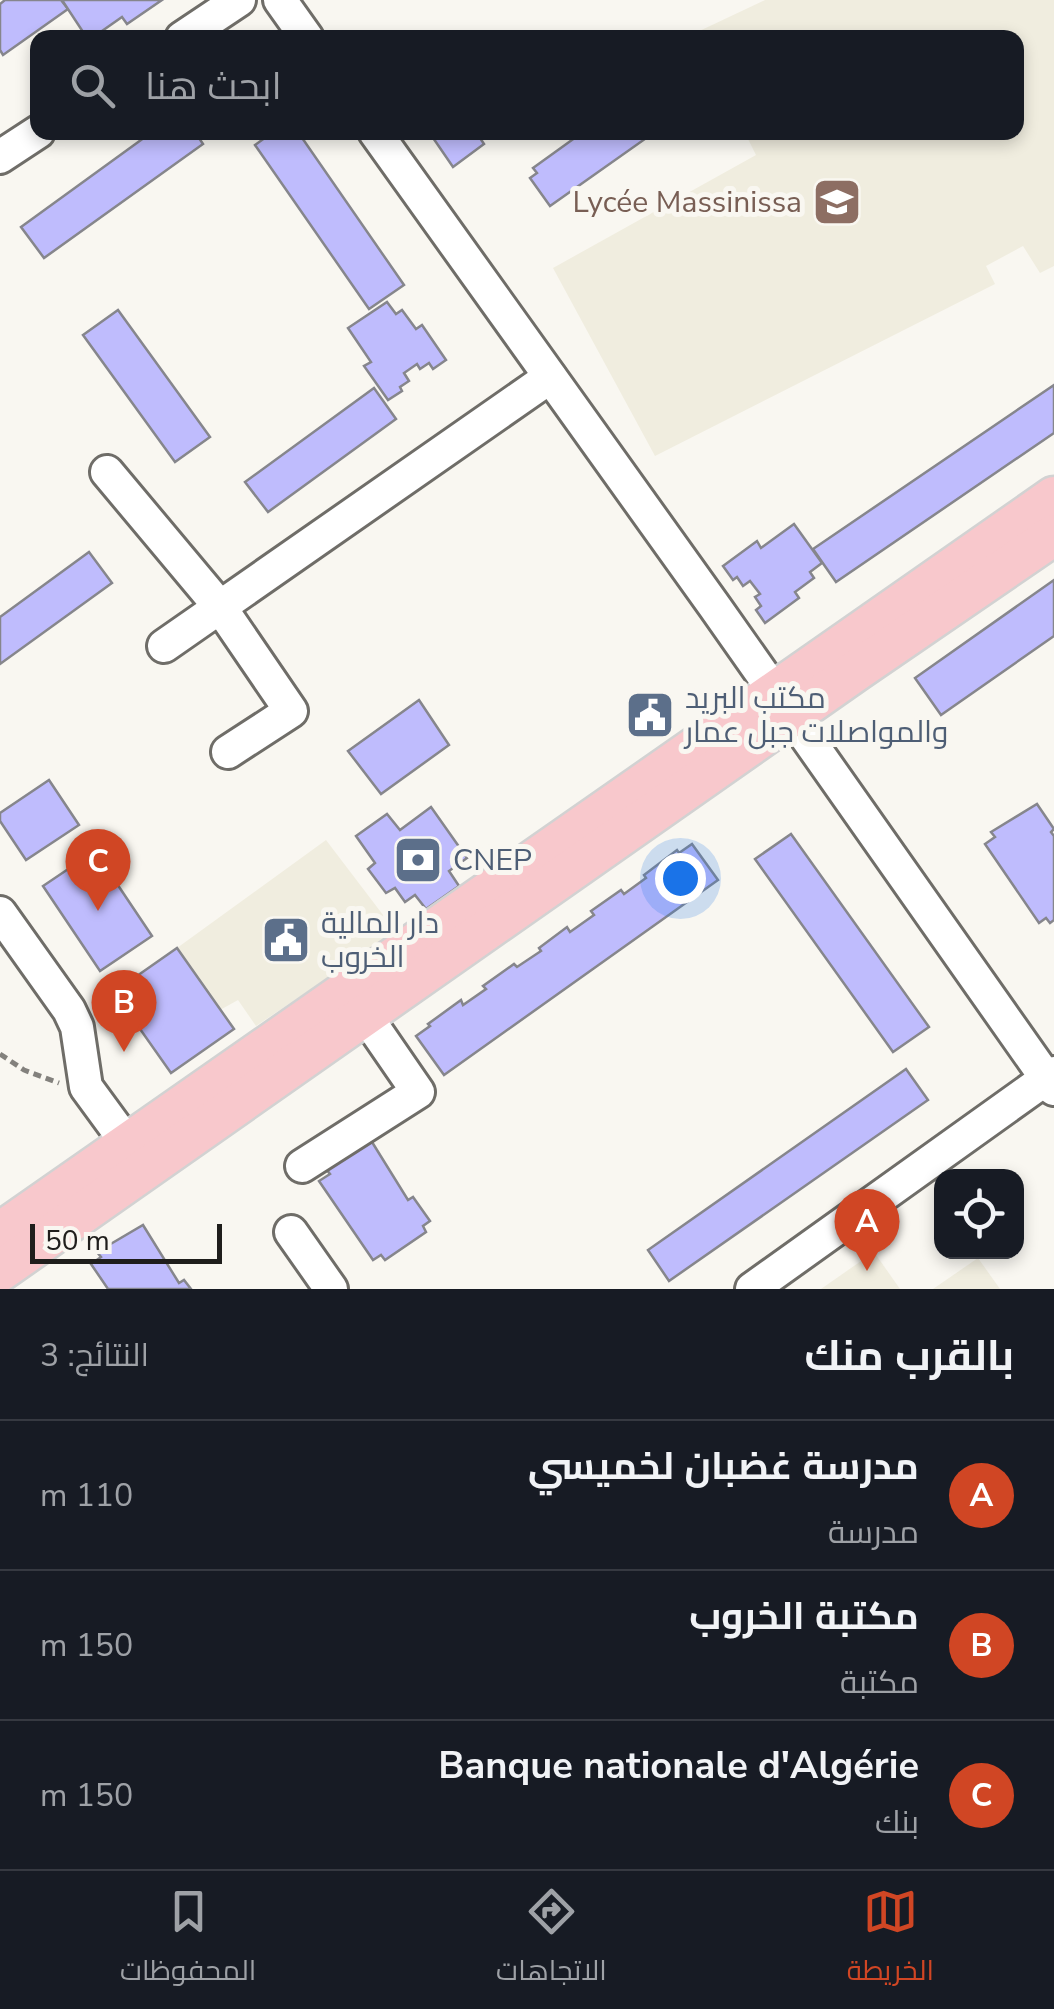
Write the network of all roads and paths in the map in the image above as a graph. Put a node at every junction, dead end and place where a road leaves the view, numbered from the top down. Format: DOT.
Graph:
graph roads {
  1 [pos="238,0"];
  2 [pos="280,0"];
  3 [pos="194,30"];
  4 [pos="301,30"];
  5 [pos="30,137"];
  6 [pos="381,140"];
  7 [pos="0,157"];
  8 [pos="550,377"];
  9 [pos="107,472"];
  10 [pos="1054,497"];
  11 [pos="1054,535"];
  12 [pos="220,607"];
  13 [pos="164,646"];
  14 [pos="783,704"];
  15 [pos="228,752"];
  16 [pos="0,914"];
  17 [pos="365,1015"];
  18 [pos="0,1054"];
  19 [pos="1052,1080"];
  20 [pos="86,1087"];
  21 [pos="127,1143"];
  22 [pos="302,1166"];
  23 [pos="0,1232"];
  24 [pos="291,1232"];
  25 [pos="0,1271"];
  26 [pos="331,1289"];
  27 [pos="752,1289"];
  1 -- 3 [label="street"];
  2 -- 4 [label="street"];
  5 -- 7 [label="street"];
  6 -- 8 [label="street"];
  8 -- 12 [label="street"];
  8 -- 14 [label="street"];
  9 -- 12 [label="street"];
  10 -- 14 [label="main road"];
  11 -- 14 [label="main road"];
  12 -- 13 [label="street"];
  12 -- 15 [label="street"];
  14 -- 17 [label="main road"];
  14 -- 19 [label="street"];
  14 -- 21 [label="main road"];
  16 -- 20 [label="street"];
  17 -- 22 [label="street"];
  17 -- 25 [label="main road"];
  18 -- 20 [label="path"];
  19 -- 27 [label="street"];
  20 -- 21 [label="street"];
  21 -- 23 [label="main road"];
  24 -- 26 [label="street"];
}
